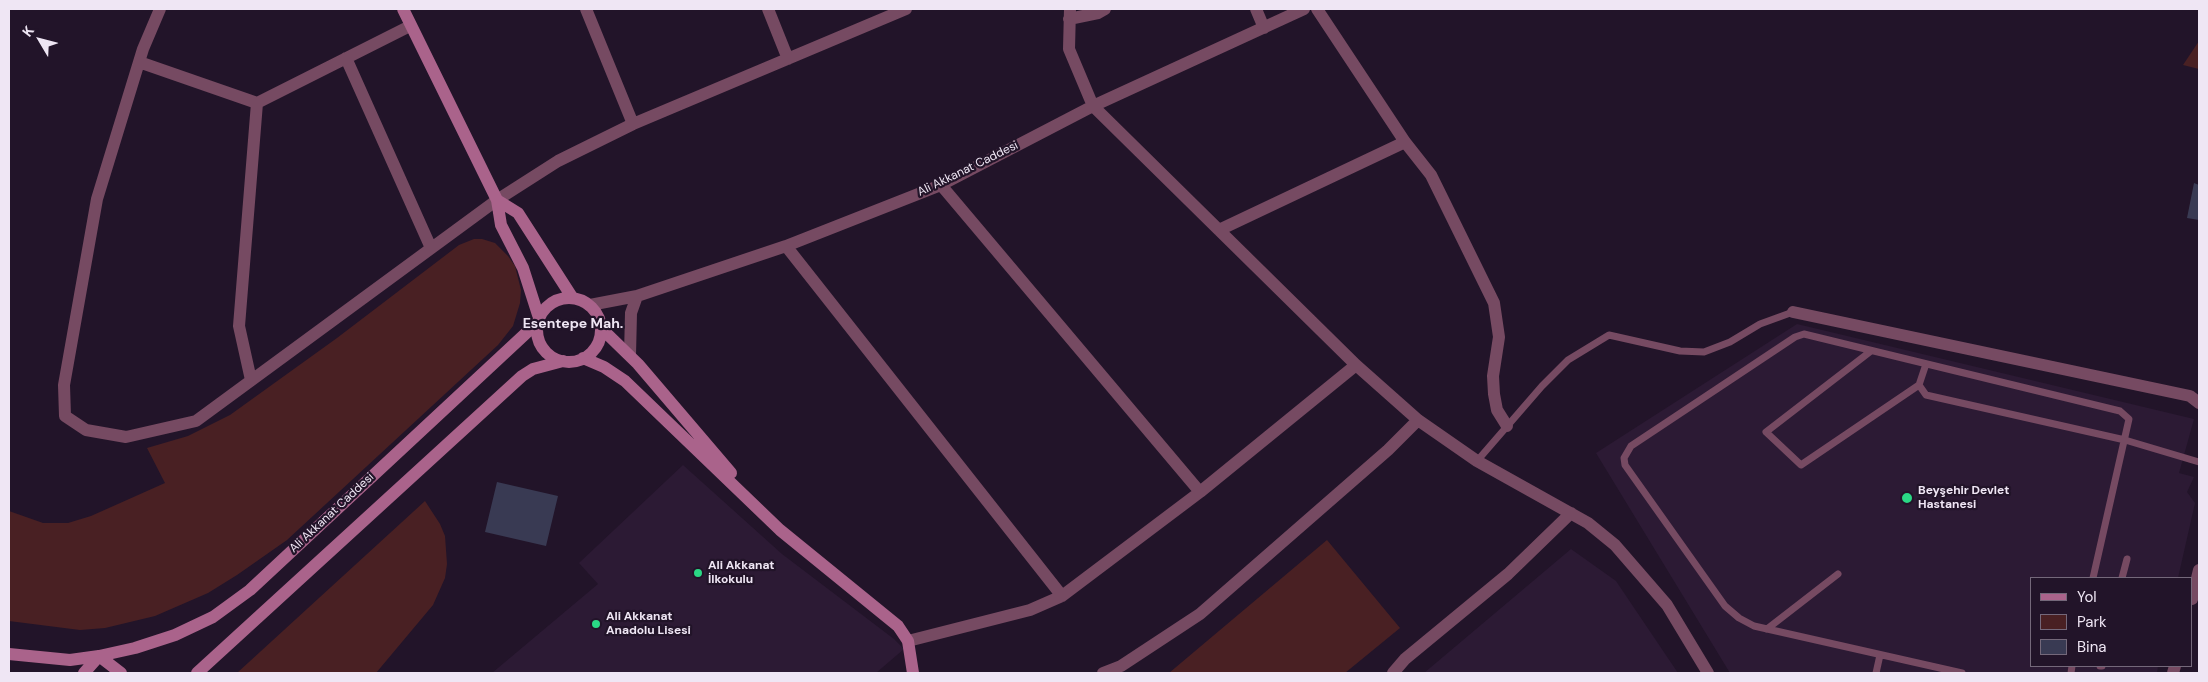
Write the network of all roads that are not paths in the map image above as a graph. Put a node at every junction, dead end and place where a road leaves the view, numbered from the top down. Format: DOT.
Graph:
graph roads {
  1 [pos="160,9"];
  2 [pos="403,9"];
  3 [pos="586,9"];
  4 [pos="768,9"];
  5 [pos="906,9"];
  6 [pos="1105,9"];
  7 [pos="1256,9"];
  8 [pos="1304,9"];
  9 [pos="1317,9"];
  10 [pos="1069,14"];
  11 [pos="410,26"];
  12 [pos="1264,28"];
  13 [pos="346,58"];
  14 [pos="788,59"];
  15 [pos="139,62"];
  16 [pos="257,103"];
  17 [pos="1093,106"];
  18 [pos="633,124"];
  19 [pos="1405,142"];
  20 [pos="941,185"];
  21 [pos="498,200"];
  22 [pos="1220,230"];
  23 [pos="786,246"];
  24 [pos="431,248"];
  25 [pos="637,296"];
  26 [pos="572,297"];
  27 [pos="590,305"];
  28 [pos="1793,312"];
  29 [pos="538,320"];
  30 [pos="601,328"];
  31 [pos="1871,351"];
  32 [pos="630,355"];
  33 [pos="584,358"];
  34 [pos="563,361"];
  35 [pos="1926,364"];
  36 [pos="1356,365"];
  37 [pos="252,380"];
  38 [pos="1919,385"];
  39 [pos="2199,403"];
  40 [pos="1418,420"];
  41 [pos="1507,426"];
  42 [pos="2125,440"];
  43 [pos="1477,461"];
  44 [pos="2199,462"];
  45 [pos="1200,492"];
  46 [pos="1571,513"];
  47 [pos="780,530"];
  48 [pos="2127,559"];
  49 [pos="2199,570"];
  50 [pos="1838,574"];
  51 [pos="2093,577"];
  52 [pos="2122,577"];
  53 [pos="1062,596"];
  54 [pos="2193,596"];
  55 [pos="1767,629"];
  56 [pos="908,641"];
  57 [pos="9,654"];
  58 [pos="1880,655"];
  59 [pos="99,656"];
  60 [pos="84,673"];
  61 [pos="121,673"];
  62 [pos="197,673"];
  63 [pos="913,673"];
  64 [pos="1103,673"];
  65 [pos="1393,673"];
  66 [pos="1708,673"];
  67 [pos="1876,673"];
  68 [pos="1962,673"];
  1 -- 15 [label="street"];
  2 -- 11 [label="main road"];
  3 -- 18 [label="street"];
  4 -- 14 [label="street"];
  5 -- 14 [label="street"];
  6 -- 10 [label="street"];
  7 -- 12 [label="street"];
  8 -- 12 [label="street, Ali Akkanat Caddesi"];
  9 -- 19 [label="street"];
  10 -- 17 [label="street"];
  11 -- 13 [label="street"];
  11 -- 21 [label="main road"];
  12 -- 17 [label="street, Ali Akkanat Caddesi"];
  13 -- 16 [label="street"];
  13 -- 24 [label="street"];
  14 -- 18 [label="street"];
  15 -- 16 [label="street"];
  15 -- 37 [label="street"];
  16 -- 37 [label="street"];
  17 -- 20 [label="street, Ali Akkanat Caddesi"];
  17 -- 22 [label="street"];
  18 -- 21 [label="street"];
  19 -- 22 [label="street"];
  19 -- 41 [label="street"];
  20 -- 23 [label="street, Ali Akkanat Caddesi"];
  20 -- 45 [label="street"];
  21 -- 24 [label="street"];
  21 -- 26 [label="main road"];
  21 -- 29 [label="main road"];
  22 -- 36 [label="street"];
  23 -- 25 [label="street, Ali Akkanat Caddesi"];
  23 -- 53 [label="street"];
  24 -- 37 [label="street"];
  25 -- 27 [label="street, Ali Akkanat Caddesi"];
  25 -- 32 [label="street"];
  26 -- 27 [label="main road"];
  26 -- 29 [label="main road"];
  27 -- 30 [label="main road"];
  28 -- 39 [label="street"];
  28 -- 41 [label="lane"];
  29 -- 34 [label="main road"];
  29 -- 59 [label="main road, Ali Akkanat Caddesi"];
  30 -- 32 [label="main road"];
  30 -- 33 [label="main road"];
  31 -- 35 [label="lane"];
  31 -- 38 [label="lane"];
  31 -- 55 [label="lane"];
  32 -- 47 [label="main road"];
  33 -- 34 [label="main road"];
  33 -- 47 [label="main road"];
  34 -- 62 [label="main road"];
  35 -- 38 [label="lane"];
  35 -- 42 [label="lane"];
  36 -- 40 [label="street"];
  36 -- 45 [label="street"];
  38 -- 42 [label="lane"];
  40 -- 43 [label="street"];
  40 -- 64 [label="street"];
  41 -- 43 [label="lane"];
  42 -- 44 [label="lane"];
  42 -- 51 [label="lane"];
  43 -- 46 [label="street"];
  45 -- 53 [label="street"];
  46 -- 65 [label="street"];
  46 -- 66 [label="street"];
  47 -- 56 [label="main road"];
  48 -- 52 [label="lane"];
  49 -- 54 [label="street"];
  50 -- 55 [label="lane"];
  53 -- 56 [label="street"];
  55 -- 58 [label="lane"];
  56 -- 63 [label="main road"];
  57 -- 59 [label="main road, Ali Akkanat Caddesi"];
  58 -- 67 [label="lane"];
  58 -- 68 [label="lane"];
  59 -- 60 [label="main road"];
  59 -- 61 [label="main road"];
}
